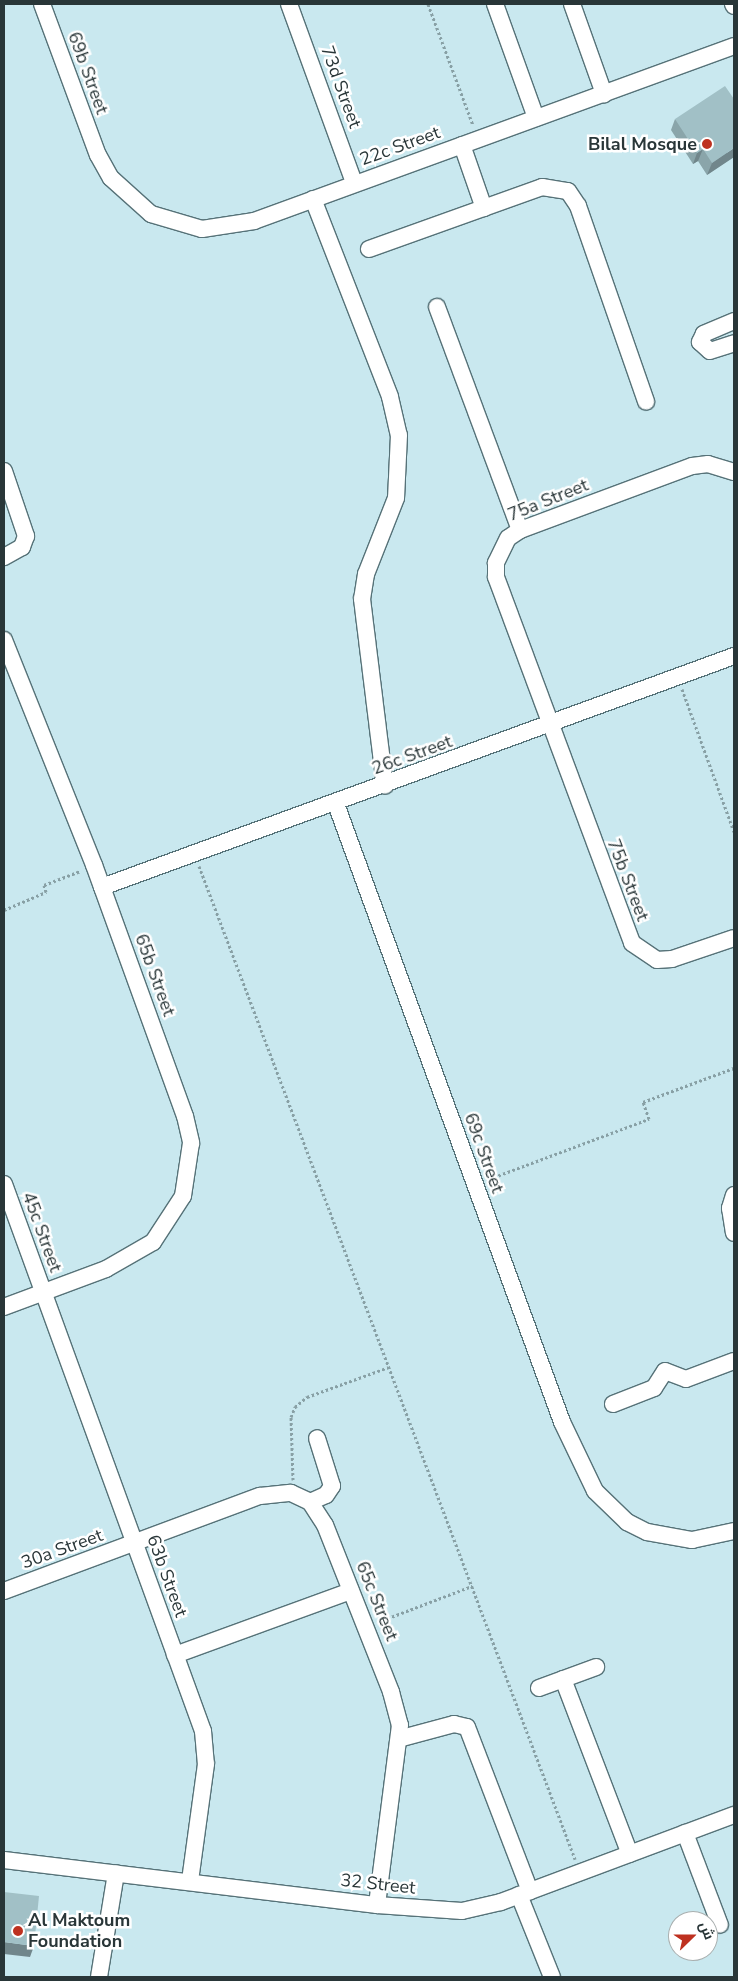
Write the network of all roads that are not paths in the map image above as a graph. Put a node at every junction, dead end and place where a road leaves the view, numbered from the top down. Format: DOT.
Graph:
graph roads {
  1 [pos="42,4"];
  2 [pos="289,4"];
  3 [pos="495,4"];
  4 [pos="572,4"];
  5 [pos="734,46"];
  6 [pos="604,94"];
  7 [pos="536,118"];
  8 [pos="462,145"];
  9 [pos="98,155"];
  10 [pos="354,183"];
  11 [pos="313,199"];
  12 [pos="484,208"];
  13 [pos="369,250"];
  14 [pos="437,307"];
  15 [pos="734,320"];
  16 [pos="734,343"];
  17 [pos="646,401"];
  18 [pos="4,471"];
  19 [pos="734,472"];
  20 [pos="10,508"];
  21 [pos="520,530"];
  22 [pos="4,557"];
  23 [pos="4,640"];
  24 [pos="734,656"];
  25 [pos="549,725"];
  26 [pos="384,786"];
  27 [pos="336,804"];
  28 [pos="102,887"];
  29 [pos="734,938"];
  30 [pos="4,1184"];
  31 [pos="734,1195"];
  32 [pos="734,1233"];
  33 [pos="42,1293"];
  34 [pos="4,1307"];
  35 [pos="734,1361"];
  36 [pos="613,1404"];
  37 [pos="317,1438"];
  38 [pos="310,1502"];
  39 [pos="734,1531"];
  40 [pos="133,1543"];
  41 [pos="352,1590"];
  42 [pos="4,1591"];
  43 [pos="175,1656"];
  44 [pos="596,1667"];
  45 [pos="563,1679"];
  46 [pos="539,1688"];
  47 [pos="402,1738"];
  48 [pos="734,1815"];
  49 [pos="685,1833"];
  50 [pos="630,1854"];
  51 [pos="4,1860"];
  52 [pos="116,1873"];
  53 [pos="190,1881"];
  54 [pos="525,1893"];
  55 [pos="376,1905"];
  56 [pos="720,1925"];
  57 [pos="99,1977"];
  58 [pos="552,1977"];
  1 -- 9 [label="street, 69b Street"];
  2 -- 10 [label="street, 73d Street"];
  3 -- 7 [label="street"];
  4 -- 6 [label="street"];
  5 -- 6 [label="street, 22c Street"];
  6 -- 7 [label="street, 22c Street"];
  7 -- 8 [label="street, 22c Street"];
  8 -- 10 [label="street, 22c Street"];
  8 -- 12 [label="street"];
  9 -- 11 [label="street, 22c Street"];
  10 -- 11 [label="street, 22c Street"];
  11 -- 26 [label="street"];
  12 -- 13 [label="street"];
  12 -- 17 [label="street"];
  14 -- 21 [label="street"];
  15 -- 16 [label="street"];
  18 -- 20 [label="street"];
  19 -- 21 [label="street, 75a Street"];
  20 -- 22 [label="street"];
  21 -- 25 [label="street, 75a Street"];
  23 -- 28 [label="street, 65b Street"];
  24 -- 25 [label="street, 26c Street"];
  25 -- 26 [label="street, 26c Street"];
  25 -- 29 [label="street, 75b Street"];
  26 -- 27 [label="street, 26c Street"];
  27 -- 28 [label="street, 26c Street"];
  27 -- 39 [label="street, 69c Street"];
  28 -- 33 [label="street, 65b Street"];
  30 -- 33 [label="street, 45c Street"];
  31 -- 32 [label="street"];
  33 -- 34 [label="street, 65b Street"];
  33 -- 40 [label="street, 63b Street"];
  35 -- 36 [label="street"];
  37 -- 38 [label="street"];
  38 -- 40 [label="street"];
  38 -- 41 [label="street, 65c Street"];
  40 -- 42 [label="street, 30a Street"];
  40 -- 43 [label="street, 63b Street"];
  41 -- 43 [label="street"];
  41 -- 47 [label="street, 65c Street"];
  43 -- 53 [label="street, 63b Street"];
  44 -- 45 [label="street"];
  45 -- 46 [label="street"];
  45 -- 50 [label="street"];
  47 -- 54 [label="street"];
  47 -- 55 [label="street, 65c Street"];
  48 -- 49 [label="street, 32 Street"];
  49 -- 50 [label="street, 32 Street"];
  49 -- 56 [label="street"];
  50 -- 54 [label="street, 32 Street"];
  51 -- 52 [label="street, 32 Street"];
  52 -- 53 [label="street, 32 Street"];
  52 -- 57 [label="street"];
  53 -- 55 [label="street, 32 Street"];
  54 -- 55 [label="street, 32 Street"];
  54 -- 58 [label="street"];
}
